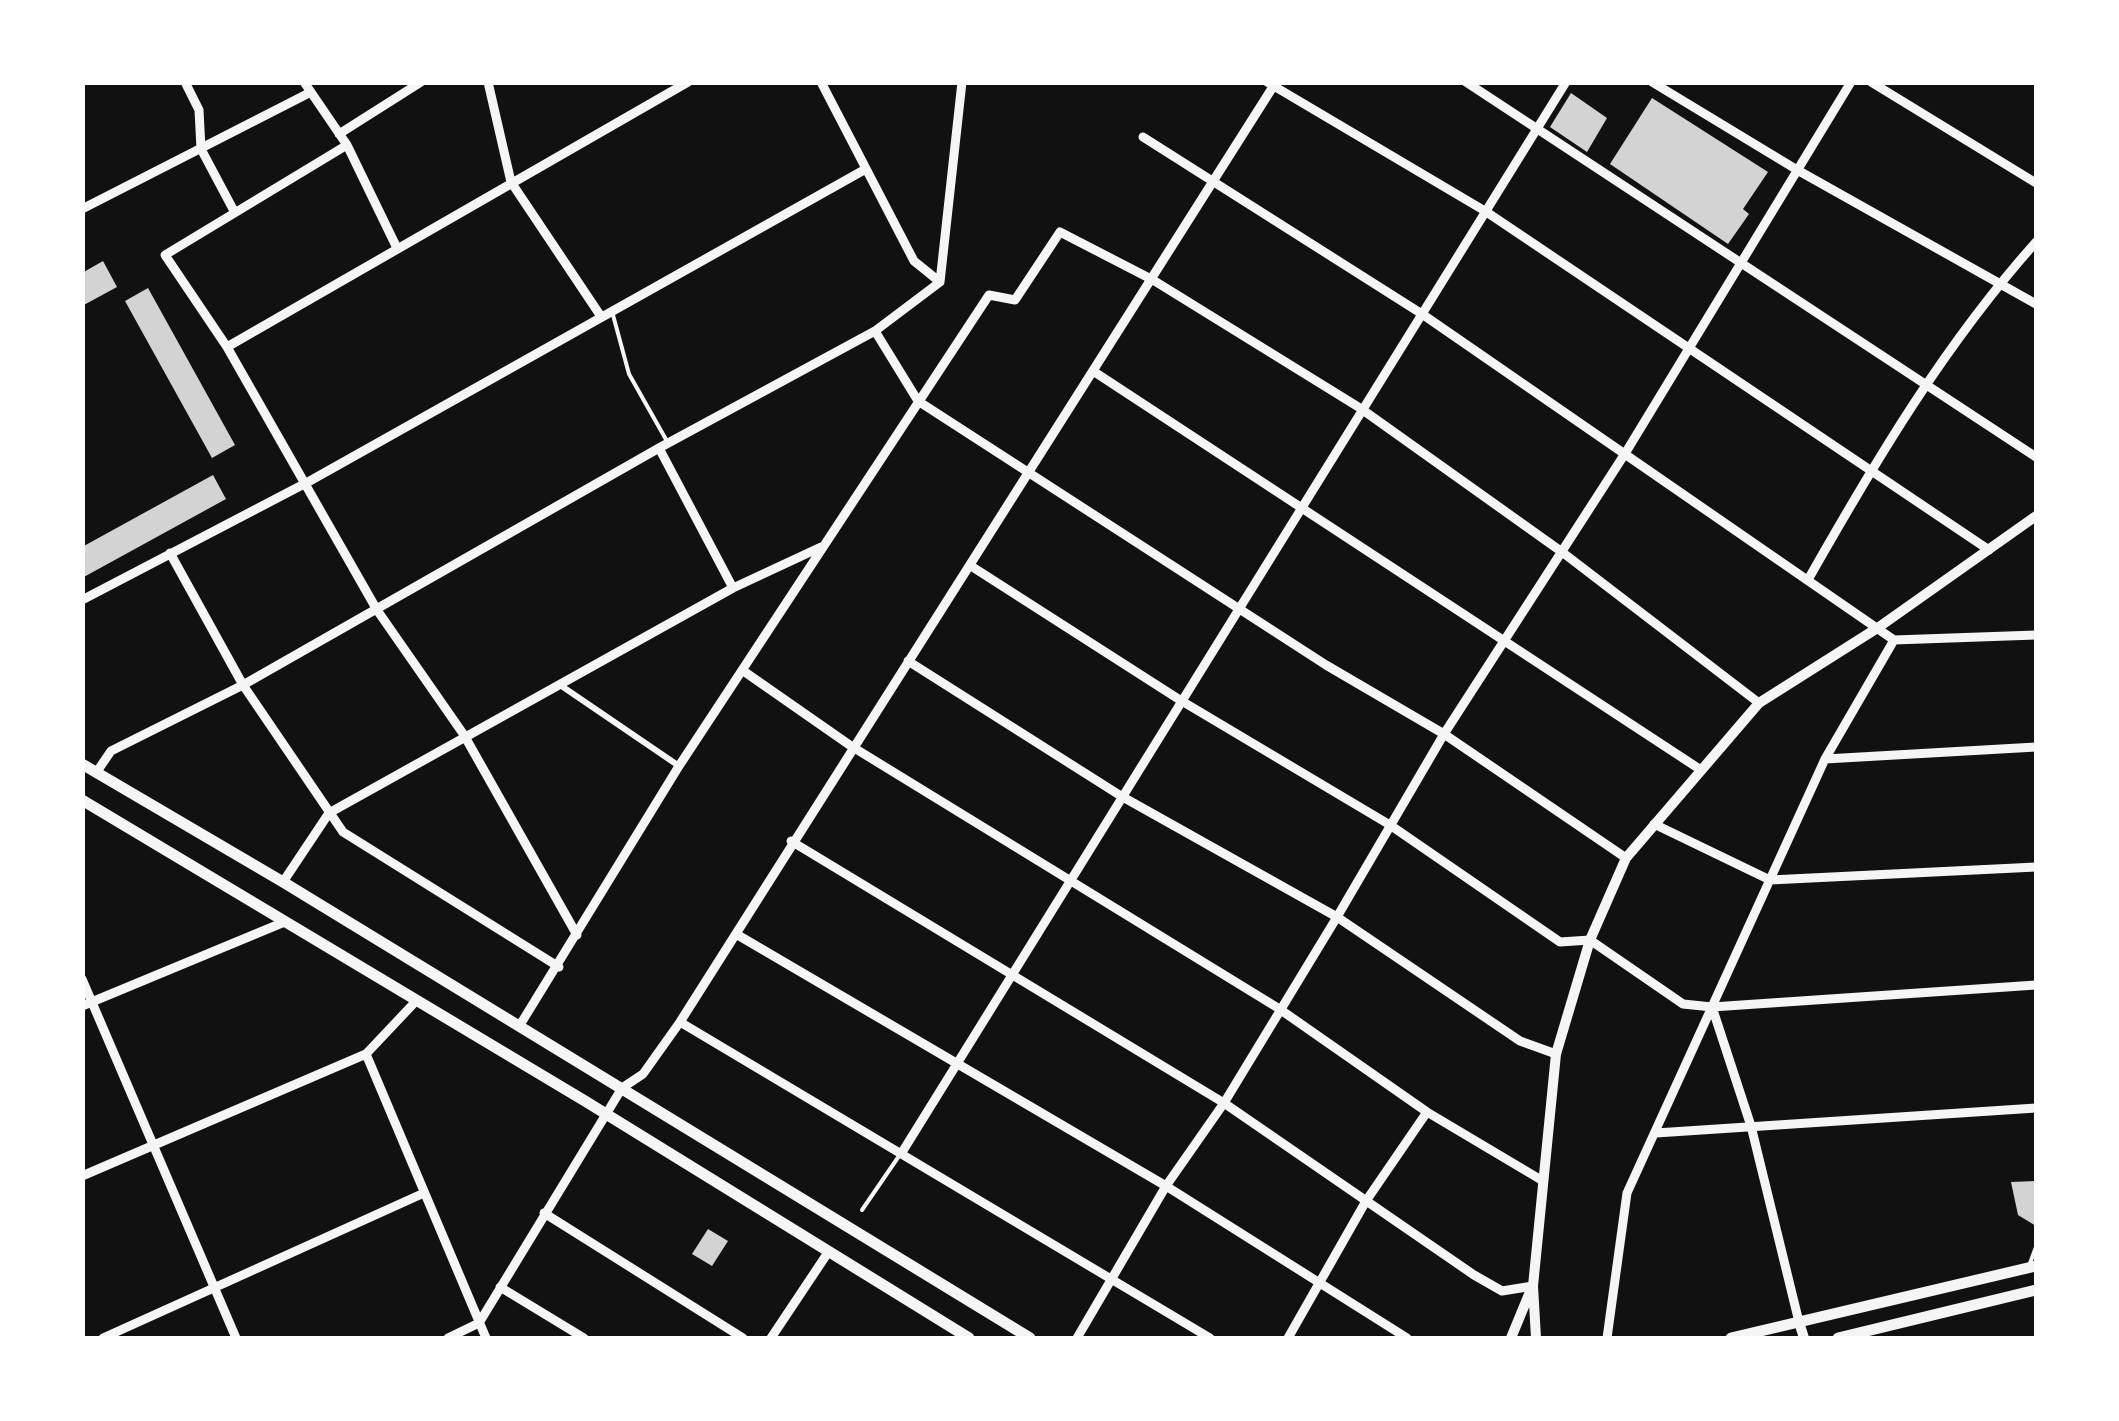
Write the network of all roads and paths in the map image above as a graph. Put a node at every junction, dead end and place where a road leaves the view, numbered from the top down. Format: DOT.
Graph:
graph roads {
  1 [pos="304,82"];
  2 [pos="421,82"];
  3 [pos="488,82"];
  4 [pos="658,82"];
  5 [pos="688,82"];
  6 [pos="820,82"];
  7 [pos="962,82"];
  8 [pos="1466,82"];
  9 [pos="1566,82"];
  10 [pos="1652,82"];
  11 [pos="1851,82"];
  12 [pos="1871,82"];
  13 [pos="186,83"];
  14 [pos="1272,84"];
  15 [pos="312,92"];
  16 [pos="661,98"];
  17 [pos="1539,128"];
  18 [pos="339,134"];
  19 [pos="1143,137"];
  20 [pos="347,146"];
  21 [pos="201,149"];
  22 [pos="864,170"];
  23 [pos="1799,172"];
  24 [pos="511,182"];
  25 [pos="1216,182"];
  26 [pos="2036,183"];
  27 [pos="82,210"];
  28 [pos="234,211"];
  29 [pos="1485,211"];
  30 [pos="2036,242"];
  31 [pos="396,246"];
  32 [pos="1742,263"];
  33 [pos="1153,280"];
  34 [pos="940,282"];
  35 [pos="1999,284"];
  36 [pos="2036,304"];
  37 [pos="612,309"];
  38 [pos="1422,314"];
  39 [pos="600,315"];
  40 [pos="875,332"];
  41 [pos="228,347"];
  42 [pos="1688,348"];
  43 [pos="1093,370"];
  44 [pos="1927,382"];
  45 [pos="918,401"];
  46 [pos="1360,408"];
  47 [pos="664,445"];
  48 [pos="1626,452"];
  49 [pos="2036,457"];
  50 [pos="1029,470"];
  51 [pos="1871,470"];
  52 [pos="308,482"];
  53 [pos="1298,509"];
  54 [pos="2036,516"];
  55 [pos="821,547"];
  56 [pos="1989,550"];
  57 [pos="1562,552"];
  58 [pos="170,553"];
  59 [pos="971,566"];
  60 [pos="1809,578"];
  61 [pos="733,588"];
  62 [pos="82,600"];
  63 [pos="1238,606"];
  64 [pos="377,610"];
  65 [pos="1879,627"];
  66 [pos="2036,635"];
  67 [pos="1894,640"];
  68 [pos="1503,643"];
  69 [pos="908,662"];
  70 [pos="742,670"];
  71 [pos="243,684"];
  72 [pos="563,687"];
  73 [pos="1180,700"];
  74 [pos="1760,703"];
  75 [pos="1444,734"];
  76 [pos="464,735"];
  77 [pos="851,746"];
  78 [pos="2036,747"];
  79 [pos="1825,759"];
  80 [pos="82,764"];
  81 [pos="679,766"];
  82 [pos="1700,770"];
  83 [pos="96,773"];
  84 [pos="1121,796"];
  85 [pos="82,800"];
  86 [pos="329,813"];
  87 [pos="1654,824"];
  88 [pos="1390,825"];
  89 [pos="791,841"];
  90 [pos="1626,858"];
  91 [pos="2036,867"];
  92 [pos="1770,880"];
  93 [pos="283,882"];
  94 [pos="1066,882"];
  95 [pos="1338,916"];
  96 [pos="282,923"];
  97 [pos="736,934"];
  98 [pos="577,935"];
  99 [pos="1590,940"];
  100 [pos="559,967"];
  101 [pos="1010,974"];
  102 [pos="82,979"];
  103 [pos="2036,984"];
  104 [pos="416,1000"];
  105 [pos="87,1004"];
  106 [pos="1712,1006"];
  107 [pos="1278,1008"];
  108 [pos="680,1022"];
  109 [pos="520,1025"];
  110 [pos="366,1054"];
  111 [pos="1556,1054"];
  112 [pos="956,1063"];
  113 [pos="622,1088"];
  114 [pos="1224,1102"];
  115 [pos="2036,1108"];
  116 [pos="1426,1112"];
  117 [pos="605,1114"];
  118 [pos="1751,1126"];
  119 [pos="1656,1134"];
  120 [pos="154,1146"];
  121 [pos="901,1154"];
  122 [pos="82,1176"];
  123 [pos="1543,1182"];
  124 [pos="1166,1186"];
  125 [pos="424,1194"];
  126 [pos="1366,1201"];
  127 [pos="862,1210"];
  128 [pos="544,1213"];
  129 [pos="2036,1248"];
  130 [pos="829,1251"];
  131 [pos="2032,1267"];
  132 [pos="1112,1277"];
  133 [pos="1320,1284"];
  134 [pos="1533,1286"];
  135 [pos="500,1287"];
  136 [pos="215,1288"];
  137 [pos="2036,1290"];
  138 [pos="1799,1322"];
  139 [pos="479,1323"];
  140 [pos="103,1338"];
  141 [pos="236,1338"];
  142 [pos="448,1338"];
  143 [pos="486,1338"];
  144 [pos="584,1338"];
  145 [pos="743,1338"];
  146 [pos="771,1338"];
  147 [pos="969,1338"];
  148 [pos="1030,1338"];
  149 [pos="1077,1338"];
  150 [pos="1210,1338"];
  151 [pos="1288,1338"];
  152 [pos="1407,1338"];
  153 [pos="1512,1338"];
  154 [pos="1536,1338"];
  155 [pos="1607,1338"];
  156 [pos="1731,1338"];
  157 [pos="1804,1338"];
  158 [pos="1838,1338"];
  1 -- 15 [label="street"];
  2 -- 18 [label="street"];
  3 -- 24 [label="street"];
  4 -- 16 [label="street"];
  5 -- 16 [label="street"];
  6 -- 22 [label="street"];
  7 -- 34 [label="street"];
  8 -- 17 [label="street"];
  9 -- 17 [label="street"];
  10 -- 23 [label="street"];
  11 -- 23 [label="street"];
  12 -- 26 [label="street"];
  13 -- 21 [label="street"];
  14 -- 25 [label="street"];
  14 -- 29 [label="street"];
  15 -- 18 [label="street"];
  15 -- 21 [label="street"];
  16 -- 24 [label="street"];
  17 -- 29 [label="street"];
  17 -- 32 [label="street"];
  18 -- 20 [label="street"];
  19 -- 25 [label="street"];
  20 -- 28 [label="street"];
  20 -- 31 [label="street"];
  21 -- 27 [label="street"];
  21 -- 28 [label="street"];
  22 -- 34 [label="street"];
  22 -- 37 [label="street"];
  23 -- 32 [label="street"];
  23 -- 35 [label="street"];
  24 -- 31 [label="street"];
  24 -- 39 [label="street"];
  25 -- 33 [label="street"];
  25 -- 38 [label="street"];
  28 -- 41 [label="street"];
  29 -- 38 [label="street"];
  29 -- 42 [label="street"];
  30 -- 35 [label="street"];
  31 -- 41 [label="street"];
  32 -- 42 [label="street"];
  32 -- 44 [label="street"];
  33 -- 43 [label="street"];
  33 -- 45 [label="street"];
  33 -- 46 [label="street"];
  34 -- 40 [label="street"];
  35 -- 36 [label="street"];
  35 -- 44 [label="street"];
  37 -- 39 [label="street"];
  37 -- 47 [label="lane"];
  38 -- 46 [label="street"];
  38 -- 48 [label="street"];
  39 -- 52 [label="street"];
  40 -- 45 [label="street"];
  40 -- 47 [label="street"];
  41 -- 52 [label="street"];
  42 -- 48 [label="street"];
  42 -- 51 [label="street"];
  43 -- 50 [label="street"];
  43 -- 53 [label="street"];
  44 -- 49 [label="street"];
  44 -- 51 [label="street"];
  45 -- 50 [label="street"];
  45 -- 55 [label="street"];
  46 -- 53 [label="street"];
  46 -- 57 [label="street"];
  47 -- 61 [label="street"];
  47 -- 64 [label="street"];
  48 -- 57 [label="street"];
  48 -- 60 [label="street"];
  50 -- 59 [label="street"];
  50 -- 63 [label="street"];
  51 -- 56 [label="street"];
  51 -- 60 [label="street"];
  52 -- 58 [label="street"];
  52 -- 64 [label="street"];
  53 -- 63 [label="street"];
  53 -- 68 [label="street"];
  54 -- 56 [label="street"];
  55 -- 61 [label="street"];
  55 -- 70 [label="street"];
  56 -- 65 [label="street"];
  57 -- 68 [label="street"];
  57 -- 74 [label="street"];
  58 -- 62 [label="street"];
  58 -- 71 [label="street"];
  59 -- 69 [label="street"];
  59 -- 73 [label="street"];
  60 -- 65 [label="street"];
  61 -- 72 [label="street"];
  63 -- 73 [label="street"];
  63 -- 75 [label="street"];
  64 -- 71 [label="street"];
  64 -- 76 [label="street"];
  65 -- 67 [label="street"];
  65 -- 74 [label="street"];
  66 -- 67 [label="street"];
  67 -- 79 [label="street"];
  68 -- 75 [label="street"];
  68 -- 82 [label="street"];
  69 -- 77 [label="street"];
  69 -- 84 [label="street"];
  70 -- 77 [label="street"];
  70 -- 81 [label="street"];
  71 -- 83 [label="street"];
  71 -- 86 [label="street"];
  72 -- 76 [label="street"];
  72 -- 81 [label="street"];
  73 -- 84 [label="street"];
  73 -- 88 [label="street"];
  74 -- 82 [label="street"];
  75 -- 88 [label="street"];
  75 -- 90 [label="street"];
  76 -- 86 [label="street"];
  76 -- 98 [label="street"];
  77 -- 89 [label="street"];
  77 -- 94 [label="street"];
  78 -- 79 [label="street"];
  79 -- 92 [label="street"];
  80 -- 83 [label="main road"];
  81 -- 98 [label="street"];
  82 -- 87 [label="street"];
  83 -- 93 [label="main road"];
  84 -- 94 [label="street"];
  84 -- 95 [label="street"];
  85 -- 96 [label="main road"];
  86 -- 93 [label="street"];
  86 -- 100 [label="street"];
  87 -- 90 [label="street"];
  87 -- 92 [label="street"];
  88 -- 95 [label="street"];
  88 -- 99 [label="street"];
  89 -- 97 [label="street"];
  89 -- 101 [label="street"];
  90 -- 99 [label="street"];
  91 -- 92 [label="street"];
  92 -- 106 [label="street"];
  93 -- 109 [label="main road"];
  94 -- 101 [label="street"];
  94 -- 107 [label="street"];
  95 -- 107 [label="street"];
  95 -- 111 [label="street"];
  96 -- 104 [label="main road"];
  96 -- 105 [label="street"];
  97 -- 108 [label="street"];
  97 -- 112 [label="street"];
  98 -- 100 [label="street"];
  99 -- 106 [label="street"];
  99 -- 111 [label="street"];
  100 -- 109 [label="street"];
  101 -- 112 [label="street"];
  101 -- 114 [label="street"];
  102 -- 105 [label="street"];
  103 -- 106 [label="street"];
  104 -- 110 [label="street"];
  104 -- 117 [label="main road"];
  105 -- 120 [label="street"];
  106 -- 118 [label="street"];
  106 -- 119 [label="street"];
  107 -- 114 [label="street"];
  107 -- 116 [label="street"];
  108 -- 113 [label="street"];
  108 -- 121 [label="street"];
  109 -- 113 [label="main road"];
  110 -- 120 [label="street"];
  110 -- 125 [label="street"];
  111 -- 123 [label="street"];
  112 -- 121 [label="street"];
  112 -- 124 [label="street"];
  113 -- 117 [label="street"];
  113 -- 148 [label="main road"];
  114 -- 124 [label="street"];
  114 -- 126 [label="street"];
  115 -- 118 [label="street"];
  116 -- 123 [label="street"];
  116 -- 126 [label="street"];
  117 -- 128 [label="street"];
  117 -- 130 [label="main road"];
  118 -- 119 [label="street"];
  118 -- 138 [label="street"];
  119 -- 155 [label="street"];
  120 -- 122 [label="street"];
  120 -- 136 [label="street"];
  121 -- 127 [label="lane"];
  121 -- 132 [label="street"];
  123 -- 134 [label="street"];
  124 -- 132 [label="street"];
  124 -- 133 [label="street"];
  125 -- 136 [label="street"];
  125 -- 139 [label="street"];
  126 -- 133 [label="street"];
  126 -- 134 [label="street"];
  128 -- 135 [label="street"];
  128 -- 145 [label="street"];
  129 -- 131 [label="lane"];
  130 -- 146 [label="street"];
  130 -- 147 [label="main road"];
  131 -- 138 [label="main road"];
  132 -- 149 [label="street"];
  132 -- 150 [label="street"];
  133 -- 151 [label="street"];
  133 -- 152 [label="street"];
  134 -- 153 [label="street"];
  134 -- 154 [label="street"];
  135 -- 139 [label="street"];
  135 -- 144 [label="street"];
  136 -- 140 [label="street"];
  136 -- 141 [label="street"];
  137 -- 158 [label="main road"];
  138 -- 156 [label="main road"];
  138 -- 157 [label="street"];
  139 -- 142 [label="street"];
  139 -- 143 [label="street"];
}
